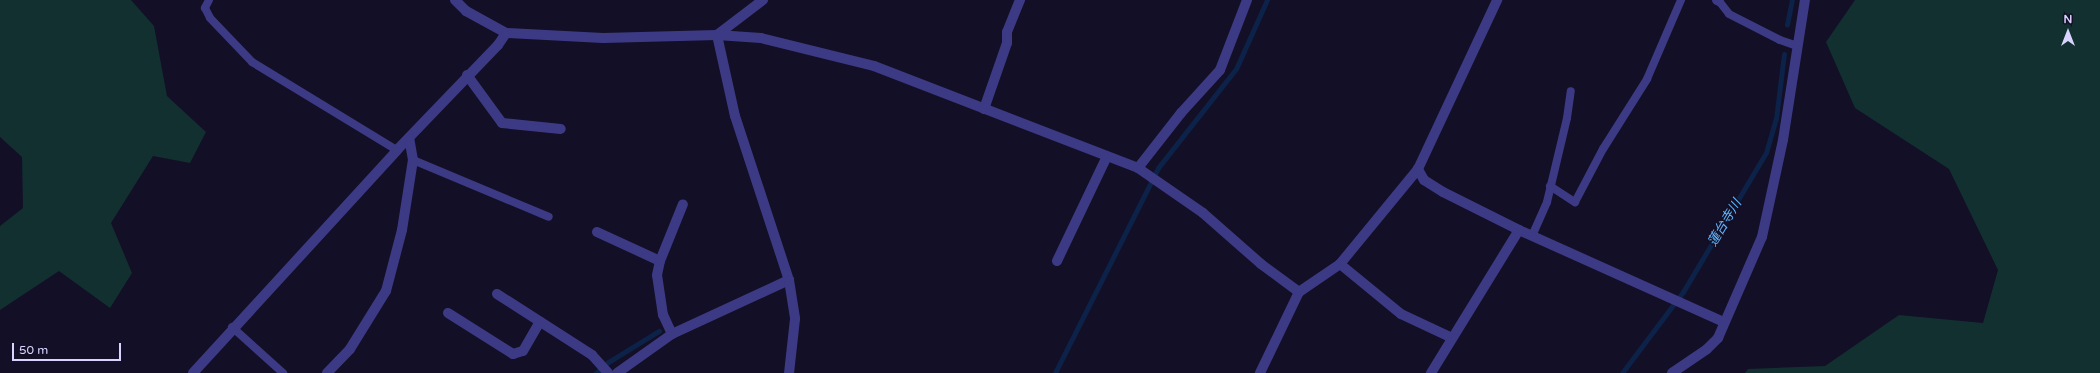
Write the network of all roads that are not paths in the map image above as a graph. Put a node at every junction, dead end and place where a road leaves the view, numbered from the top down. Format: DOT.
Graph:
graph roads {
  1 [pos="209,0"];
  2 [pos="455,0"];
  3 [pos="763,0"];
  4 [pos="1020,0"];
  5 [pos="1247,0"];
  6 [pos="1497,0"];
  7 [pos="1681,0"];
  8 [pos="1718,0"];
  9 [pos="1805,0"];
  10 [pos="506,33"];
  11 [pos="717,35"];
  12 [pos="1797,46"];
  13 [pos="467,75"];
  14 [pos="1570,91"];
  15 [pos="984,109"];
  16 [pos="561,129"];
  17 [pos="409,138"];
  18 [pos="397,150"];
  19 [pos="1107,156"];
  20 [pos="413,160"];
  21 [pos="1138,168"];
  22 [pos="1418,169"];
  23 [pos="1550,186"];
  24 [pos="683,204"];
  25 [pos="549,217"];
  26 [pos="1519,230"];
  27 [pos="597,232"];
  28 [pos="1532,236"];
  29 [pos="660,260"];
  30 [pos="1057,262"];
  31 [pos="1340,264"];
  32 [pos="790,280"];
  33 [pos="1300,292"];
  34 [pos="497,294"];
  35 [pos="448,313"];
  36 [pos="540,322"];
  37 [pos="1724,322"];
  38 [pos="232,327"];
  39 [pos="672,334"];
  40 [pos="1452,338"];
  41 [pos="193,373"];
  42 [pos="283,373"];
  43 [pos="327,373"];
  44 [pos="608,373"];
  45 [pos="617,373"];
  46 [pos="789,373"];
  47 [pos="1260,373"];
  48 [pos="1431,373"];
  49 [pos="1672,373"];
  1 -- 18 [label="lane"];
  2 -- 10 [label="street"];
  3 -- 11 [label="street"];
  4 -- 15 [label="street"];
  5 -- 21 [label="street"];
  6 -- 22 [label="street"];
  7 -- 23 [label="lane"];
  8 -- 12 [label="lane"];
  9 -- 12 [label="street"];
  10 -- 11 [label="street"];
  10 -- 13 [label="street"];
  11 -- 15 [label="street"];
  11 -- 32 [label="street"];
  12 -- 37 [label="street"];
  13 -- 16 [label="street"];
  13 -- 17 [label="street"];
  14 -- 23 [label="lane"];
  15 -- 19 [label="street"];
  17 -- 18 [label="street"];
  17 -- 20 [label="street"];
  18 -- 38 [label="street"];
  19 -- 21 [label="street"];
  19 -- 30 [label="street"];
  20 -- 25 [label="lane"];
  20 -- 43 [label="street"];
  21 -- 33 [label="street"];
  22 -- 26 [label="street"];
  22 -- 31 [label="street"];
  23 -- 28 [label="lane"];
  24 -- 29 [label="street"];
  26 -- 28 [label="street"];
  26 -- 40 [label="street"];
  27 -- 29 [label="street"];
  28 -- 37 [label="street"];
  29 -- 39 [label="street"];
  31 -- 33 [label="street"];
  31 -- 40 [label="street"];
  32 -- 39 [label="street"];
  32 -- 46 [label="street"];
  33 -- 47 [label="street"];
  34 -- 36 [label="street"];
  35 -- 36 [label="street"];
  36 -- 44 [label="street"];
  37 -- 49 [label="street"];
  38 -- 41 [label="street"];
  38 -- 42 [label="lane"];
  39 -- 45 [label="street"];
  40 -- 48 [label="street"];
}
